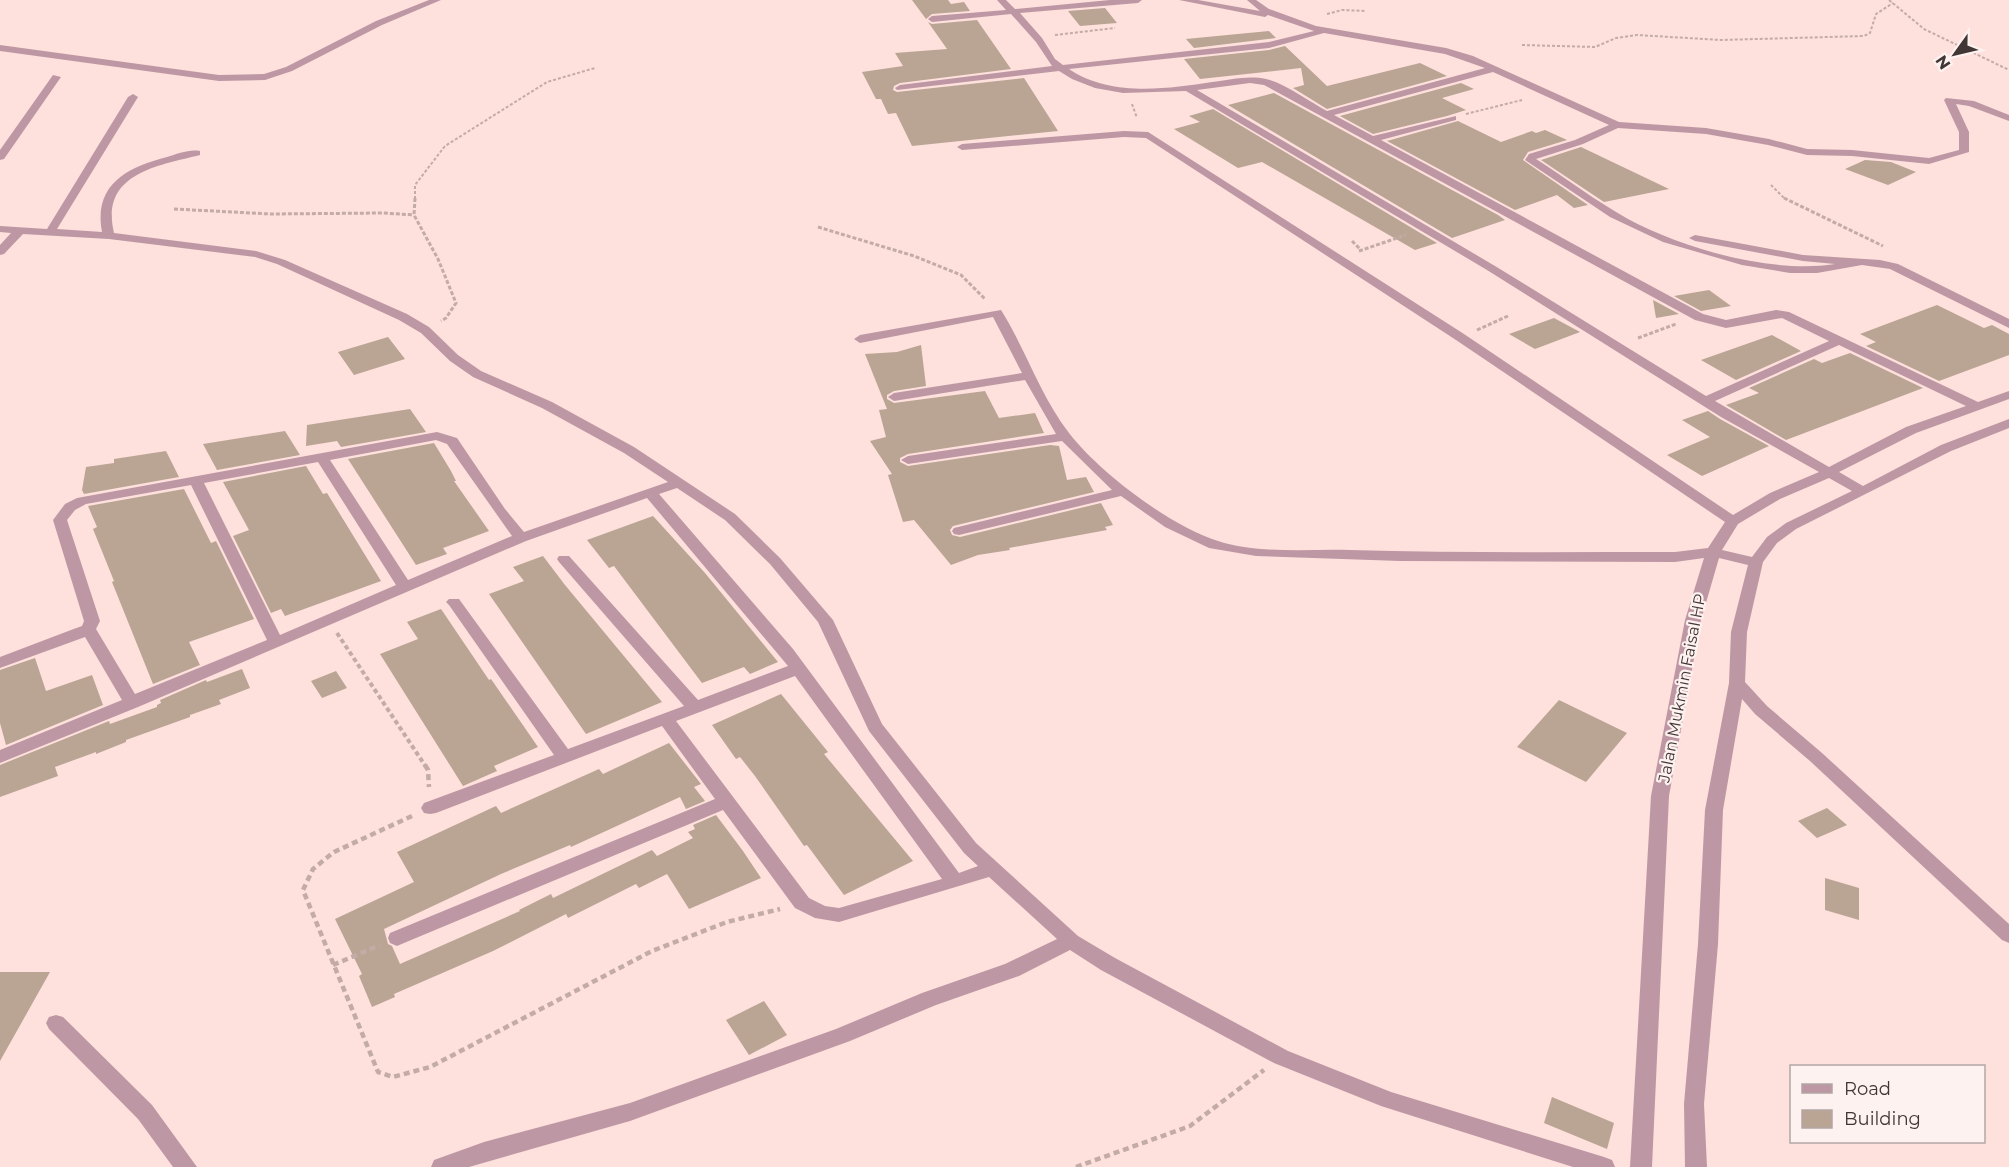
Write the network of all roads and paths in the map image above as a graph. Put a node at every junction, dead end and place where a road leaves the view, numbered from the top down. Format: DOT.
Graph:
graph roads {
  1 [pos="437,0"];
  2 [pos="1001,0"];
  3 [pos="1138,0"];
  4 [pos="1183,0"];
  5 [pos="1251,0"];
  6 [pos="1889,0"];
  7 [pos="1893,3"];
  8 [pos="1013,11"];
  9 [pos="1268,14"];
  10 [pos="932,19"];
  11 [pos="1114,28"];
  12 [pos="1323,30"];
  13 [pos="1036,37"];
  14 [pos="1522,45"];
  15 [pos="0,48"];
  16 [pos="595,68"];
  17 [pos="1062,68"];
  18 [pos="1494,69"];
  19 [pos="2009,70"];
  20 [pos="56,77"];
  21 [pos="1185,87"];
  22 [pos="900,88"];
  23 [pos="1546,93"];
  24 [pos="133,97"];
  25 [pos="1328,114"];
  26 [pos="1453,118"];
  27 [pos="2009,118"];
  28 [pos="1617,125"];
  29 [pos="1374,139"];
  30 [pos="962,147"];
  31 [pos="196,153"];
  32 [pos="0,157"];
  33 [pos="1771,185"];
  34 [pos="174,209"];
  35 [pos="414,215"];
  36 [pos="818,226"];
  37 [pos="0,229"];
  38 [pos="1423,229"];
  39 [pos="20,230"];
  40 [pos="50,232"];
  41 [pos="109,236"];
  42 [pos="1352,241"];
  43 [pos="1883,246"];
  44 [pos="0,252"];
  45 [pos="997,313"];
  46 [pos="1508,316"];
  47 [pos="1699,317"];
  48 [pos="2009,324"];
  49 [pos="425,330"];
  50 [pos="1460,337"];
  51 [pos="860,339"];
  52 [pos="1839,341"];
  53 [pos="1614,345"];
  54 [pos="1030,375"];
  55 [pos="2009,395"];
  56 [pos="894,397"];
  57 [pos="1705,401"];
  58 [pos="1976,406"];
  59 [pos="2009,423"];
  60 [pos="1065,437"];
  61 [pos="322,458"];
  62 [pos="908,460"];
  63 [pos="1827,472"];
  64 [pos="195,479"];
  65 [pos="680,482"];
  66 [pos="1123,491"];
  67 [pos="1862,491"];
  68 [pos="650,493"];
  69 [pos="1733,521"];
  70 [pos="959,531"];
  71 [pos="521,538"];
  72 [pos="1713,552"];
  73 [pos="564,559"];
  74 [pos="1756,562"];
  75 [pos="404,586"];
  76 [pos="454,602"];
  77 [pos="88,629"];
  78 [pos="275,641"];
  79 [pos="0,663"];
  80 [pos="797,669"];
  81 [pos="1737,683"];
  82 [pos="132,703"];
  83 [pos="694,707"];
  84 [pos="665,718"];
  85 [pos="0,757"];
  86 [pos="565,758"];
  87 [pos="725,802"];
  88 [pos="430,808"];
  89 [pos="992,869"];
  90 [pos="955,882"];
  91 [pos="2009,935"];
  92 [pos="397,938"];
  93 [pos="1071,940"];
  94 [pos="333,965"];
  95 [pos="56,1023"];
  96 [pos="1281,1057"];
  97 [pos="186,1167"];
  98 [pos="442,1167"];
  99 [pos="1076,1167"];
  100 [pos="1604,1167"];
  101 [pos="1641,1167"];
  102 [pos="1696,1167"];
  1 -- 15 [label="street"];
  2 -- 8 [label="street"];
  3 -- 8 [label="street"];
  4 -- 9 [label="street"];
  5 -- 9 [label="street"];
  6 -- 7 [label="path"];
  7 -- 14 [label="path"];
  7 -- 19 [label="path"];
  8 -- 10 [label="street"];
  8 -- 13 [label="street"];
  9 -- 12 [label="street"];
  11 -- 13 [label="path"];
  12 -- 17 [label="street"];
  12 -- 18 [label="street"];
  13 -- 17 [label="street"];
  16 -- 35 [label="path"];
  17 -- 21 [label="street"];
  17 -- 22 [label="street"];
  18 -- 23 [label="street"];
  18 -- 25 [label="street"];
  20 -- 32 [label="street"];
  21 -- 25 [label="street"];
  21 -- 38 [label="street"];
  23 -- 26 [label="path"];
  23 -- 28 [label="street"];
  24 -- 40 [label="street"];
  25 -- 29 [label="street"];
  26 -- 29 [label="street"];
  27 -- 28 [label="street"];
  28 -- 48 [label="street"];
  29 -- 47 [label="street"];
  30 -- 50 [label="street"];
  31 -- 41 [label="street"];
  33 -- 43 [label="path"];
  34 -- 35 [label="path"];
  35 -- 49 [label="path"];
  36 -- 45 [label="path"];
  37 -- 39 [label="street"];
  38 -- 42 [label="path"];
  38 -- 53 [label="street"];
  39 -- 40 [label="street"];
  39 -- 44 [label="street"];
  40 -- 41 [label="street"];
  41 -- 49 [label="street"];
  45 -- 51 [label="street"];
  45 -- 54 [label="street"];
  46 -- 50 [label="path"];
  47 -- 52 [label="street"];
  47 -- 53 [label="path"];
  49 -- 65 [label="street"];
  50 -- 69 [label="street"];
  52 -- 57 [label="street"];
  52 -- 58 [label="street"];
  53 -- 57 [label="street"];
  54 -- 56 [label="street"];
  54 -- 60 [label="street"];
  55 -- 58 [label="street, Jalan Mukmin Faisal HP"];
  57 -- 63 [label="street"];
  58 -- 63 [label="street, Jalan Mukmin Faisal HP"];
  59 -- 67 [label="street"];
  60 -- 62 [label="street"];
  60 -- 66 [label="street"];
  61 -- 64 [label="street"];
  61 -- 71 [label="street"];
  61 -- 75 [label="street"];
  63 -- 67 [label="street"];
  63 -- 69 [label="street, Jalan Mukmin Faisal HP"];
  64 -- 77 [label="street"];
  64 -- 78 [label="street"];
  65 -- 68 [label="street"];
  65 -- 89 [label="street"];
  66 -- 70 [label="street"];
  66 -- 72 [label="street"];
  67 -- 74 [label="street"];
  68 -- 71 [label="street"];
  68 -- 80 [label="street"];
  69 -- 72 [label="street, Jalan Mukmin Faisal HP"];
  71 -- 75 [label="street"];
  72 -- 74 [label="street"];
  72 -- 101 [label="street, Jalan Mukmin Faisal HP"];
  73 -- 83 [label="street"];
  74 -- 81 [label="street"];
  75 -- 78 [label="street"];
  76 -- 86 [label="street"];
  77 -- 79 [label="street"];
  77 -- 82 [label="street"];
  78 -- 82 [label="street"];
  80 -- 83 [label="street"];
  80 -- 90 [label="street"];
  81 -- 91 [label="street"];
  81 -- 102 [label="street"];
  82 -- 85 [label="street"];
  83 -- 84 [label="street"];
  84 -- 86 [label="street"];
  84 -- 87 [label="street"];
  86 -- 88 [label="street"];
  87 -- 90 [label="street"];
  87 -- 92 [label="street"];
  89 -- 90 [label="street"];
  89 -- 93 [label="street"];
  92 -- 94 [label="path"];
  93 -- 96 [label="street"];
  93 -- 98 [label="street"];
  95 -- 97 [label="street"];
  96 -- 99 [label="path"];
  96 -- 100 [label="street"];
}
